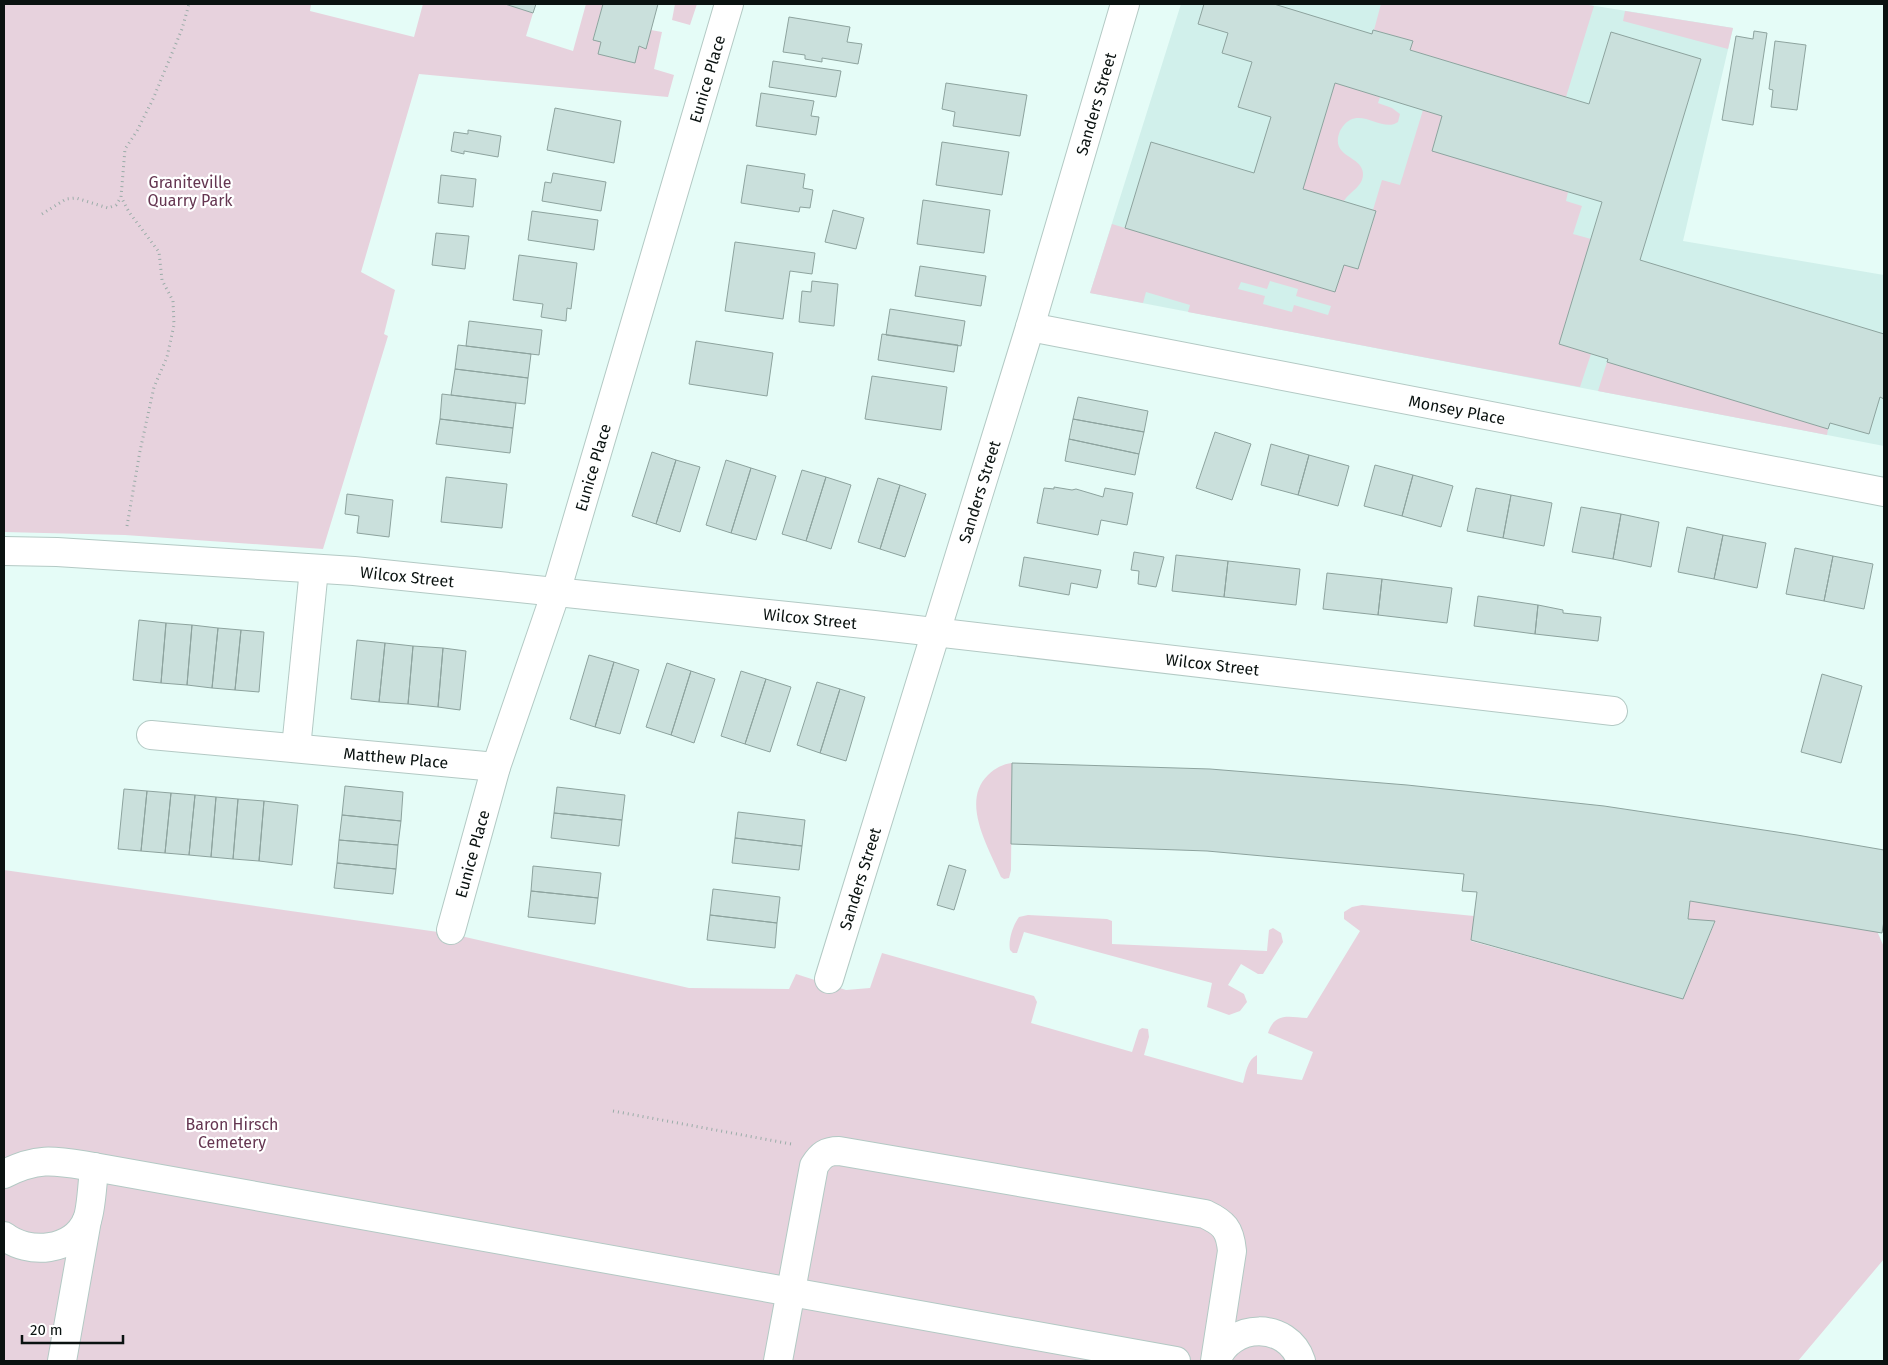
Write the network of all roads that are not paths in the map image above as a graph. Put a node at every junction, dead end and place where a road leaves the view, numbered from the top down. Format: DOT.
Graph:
graph roads {
  1 [pos="729,4"];
  2 [pos="1125,4"];
  3 [pos="1030,327"];
  4 [pos="1884,492"];
  5 [pos="4,550"];
  6 [pos="314,569"];
  7 [pos="556,592"];
  8 [pos="936,633"];
  9 [pos="1614,711"];
  10 [pos="151,735"];
  11 [pos="296,748"];
  12 [pos="496,767"];
  13 [pos="452,930"];
  14 [pos="829,979"];
  15 [pos="94,1167"];
  16 [pos="4,1174"];
  17 [pos="87,1220"];
  18 [pos="4,1236"];
  19 [pos="790,1292"];
  20 [pos="62,1361"];
  21 [pos="778,1361"];
  22 [pos="1176,1361"];
  23 [pos="1216,1361"];
  24 [pos="1301,1361"];
  1 -- 7 [label="street, Eunice Place"];
  2 -- 3 [label="street, Sanders Street"];
  3 -- 4 [label="street, Monsey Place"];
  3 -- 8 [label="street, Sanders Street"];
  5 -- 6 [label="street, Wilcox Street"];
  6 -- 7 [label="street, Wilcox Street"];
  6 -- 11 [label="street"];
  7 -- 8 [label="street, Wilcox Street"];
  7 -- 12 [label="street, Eunice Place"];
  8 -- 9 [label="street, Wilcox Street"];
  8 -- 14 [label="street, Sanders Street"];
  10 -- 11 [label="street, Matthew Place"];
  11 -- 12 [label="street, Matthew Place"];
  12 -- 13 [label="street, Eunice Place"];
  15 -- 16 [label="street"];
  15 -- 17 [label="street"];
  15 -- 19 [label="street"];
  17 -- 18 [label="street"];
  17 -- 20 [label="street"];
  19 -- 21 [label="street"];
  19 -- 22 [label="street"];
  19 -- 23 [label="street"];
  23 -- 24 [label="street"];
}
